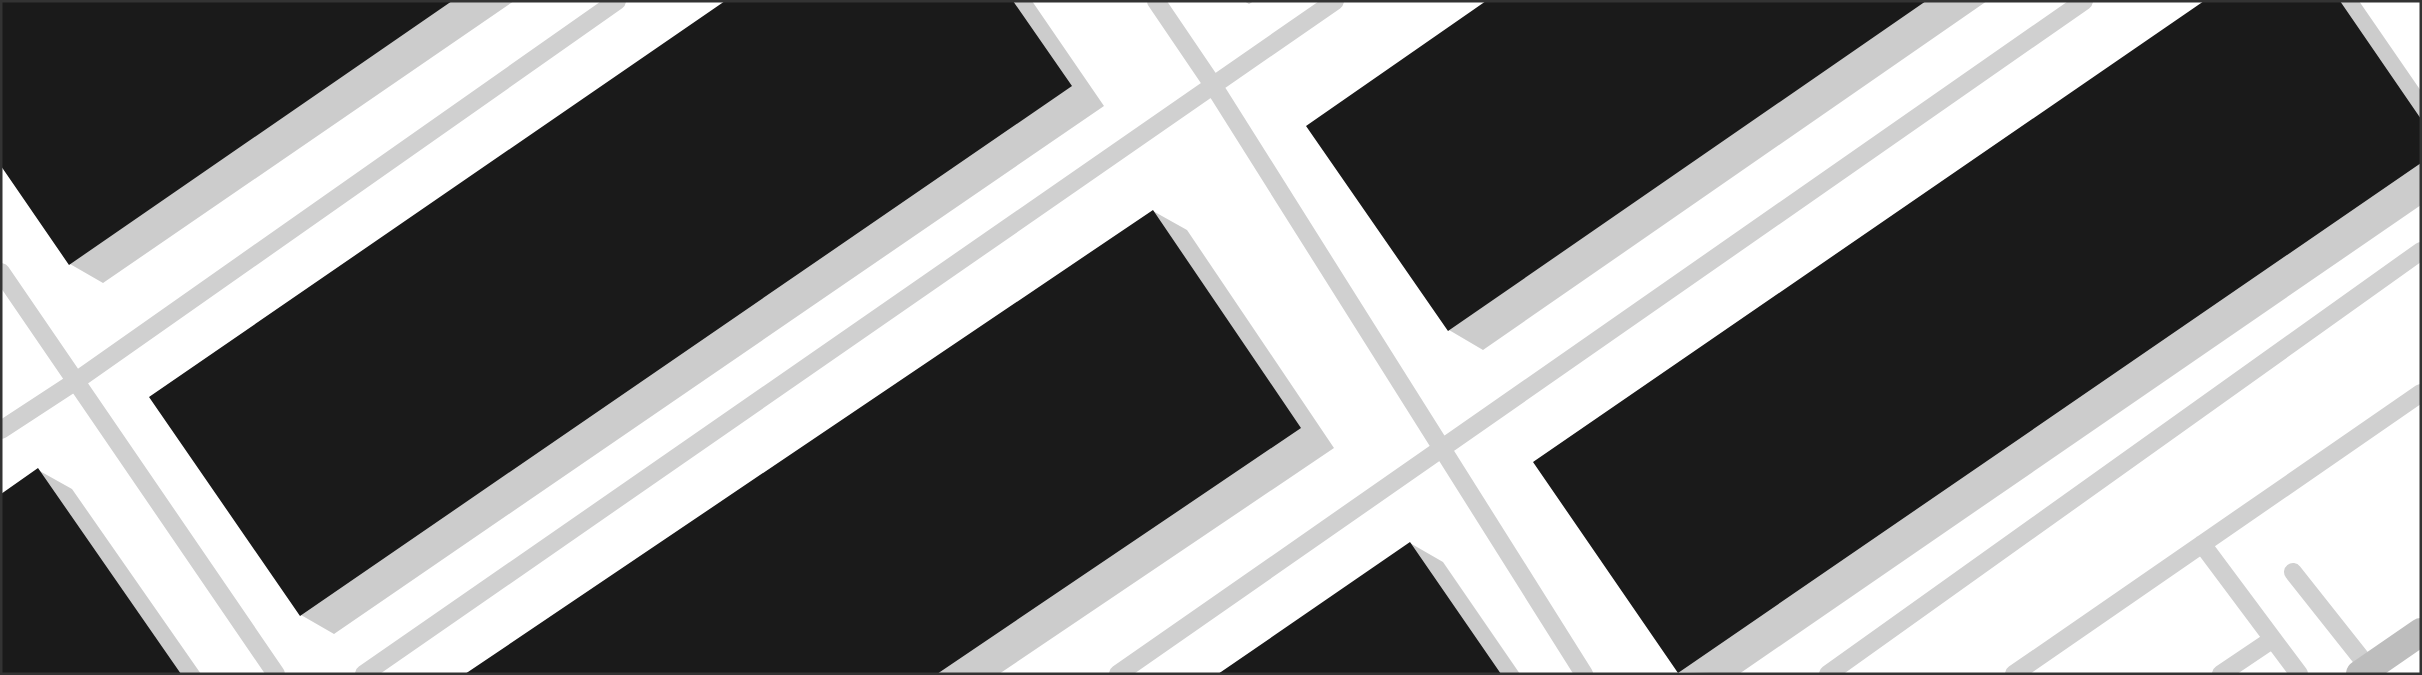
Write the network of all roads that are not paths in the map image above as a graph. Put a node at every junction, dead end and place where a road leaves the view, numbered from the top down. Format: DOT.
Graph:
graph roads {
  1 [pos="617,1"];
  2 [pos="1156,1"];
  3 [pos="1334,1"];
  4 [pos="2084,1"];
  5 [pos="1213,85"];
  6 [pos="2421,251"];
  7 [pos="1,272"];
  8 [pos="76,381"];
  9 [pos="2421,393"];
  10 [pos="1,430"];
  11 [pos="1443,448"];
  12 [pos="2202,544"];
  13 [pos="2294,572"];
  14 [pos="2421,632"];
  15 [pos="2273,639"];
  16 [pos="2365,671"];
  17 [pos="276,674"];
  18 [pos="364,674"];
  19 [pos="1118,674"];
  20 [pos="1584,674"];
  21 [pos="1828,674"];
  22 [pos="2014,674"];
  23 [pos="2221,674"];
  24 [pos="2299,674"];
  1 -- 8 [label="lane"];
  2 -- 5 [label="lane"];
  3 -- 5 [label="lane"];
  4 -- 11 [label="lane"];
  5 -- 11 [label="lane"];
  5 -- 18 [label="lane"];
  6 -- 21 [label="lane"];
  7 -- 8 [label="lane"];
  8 -- 10 [label="lane"];
  8 -- 17 [label="lane"];
  9 -- 12 [label="lane"];
  11 -- 19 [label="lane"];
  11 -- 20 [label="lane"];
  12 -- 15 [label="lane"];
  12 -- 22 [label="lane"];
  13 -- 16 [label="lane"];
  14 -- 16 [label="street"];
  15 -- 23 [label="lane"];
  15 -- 24 [label="lane"];
}
